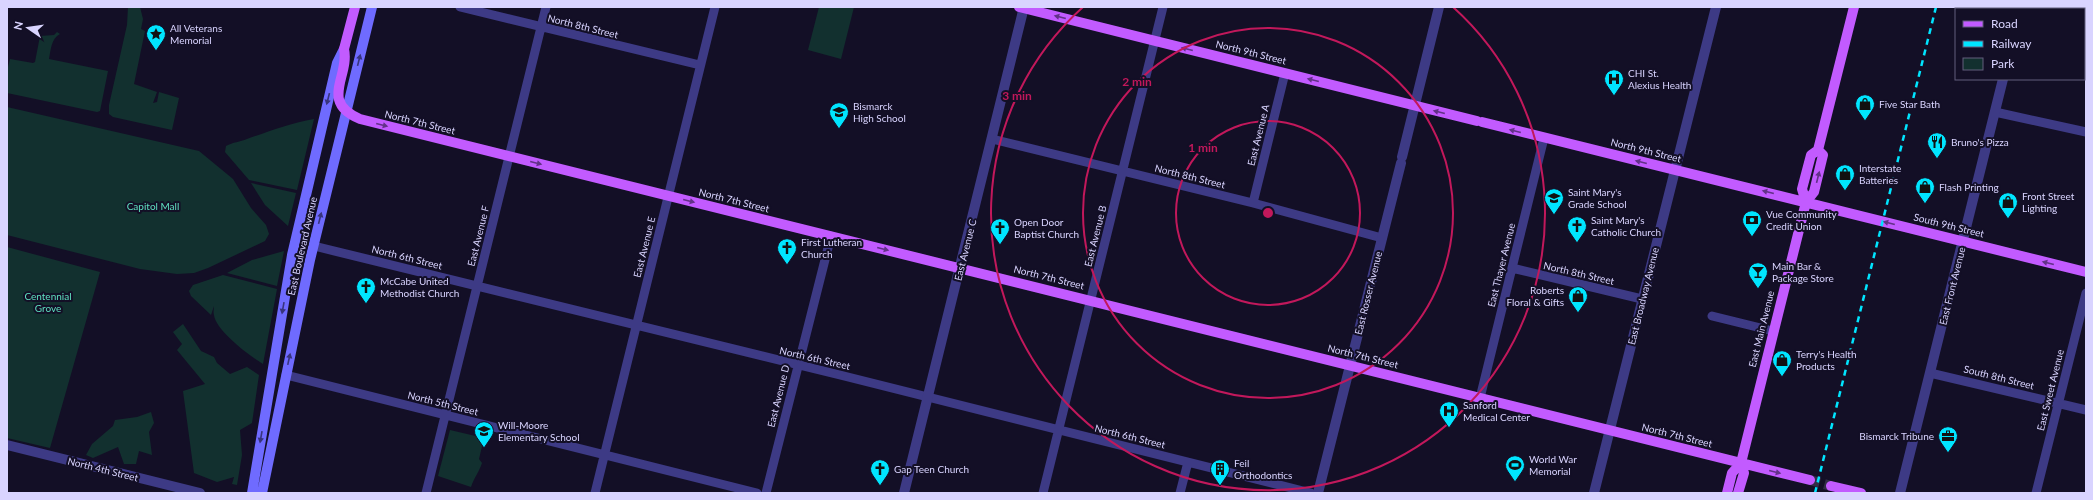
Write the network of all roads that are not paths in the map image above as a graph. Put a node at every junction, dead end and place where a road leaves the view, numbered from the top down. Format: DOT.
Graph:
graph roads {
  1 [pos="355,7"];
  2 [pos="372,7"];
  3 [pos="460,7"];
  4 [pos="546,7"];
  5 [pos="715,7"];
  6 [pos="1022,7"];
  7 [pos="1163,7"];
  8 [pos="1439,7"];
  9 [pos="1716,7"];
  10 [pos="1854,7"];
  11 [pos="541,27"];
  12 [pos="1155,41"];
  13 [pos="344,49"];
  14 [pos="700,65"];
  15 [pos="1285,73"];
  16 [pos="2003,80"];
  17 [pos="1416,106"];
  18 [pos="346,111"];
  19 [pos="1994,112"];
  20 [pos="2086,132"];
  21 [pos="1544,138"];
  22 [pos="992,139"];
  23 [pos="509,156"];
  24 [pos="1676,170"];
  25 [pos="1122,171"];
  26 [pos="668,196"];
  27 [pos="1806,202"];
  28 [pos="1253,203"];
  29 [pos="832,236"];
  30 [pos="1382,238"];
  31 [pos="1963,242"];
  32 [pos="314,246"];
  33 [pos="960,268"];
  34 [pos="1512,268"];
  35 [pos="2086,272"];
  36 [pos="477,286"];
  37 [pos="2086,293"];
  38 [pos="1642,299"];
  39 [pos="1090,300"];
  40 [pos="1712,316"];
  41 [pos="636,325"];
  42 [pos="1773,331"];
  43 [pos="797,365"];
  44 [pos="1350,365"];
  45 [pos="1930,372"];
  46 [pos="286,375"];
  47 [pos="927,398"];
  48 [pos="1480,398"];
  49 [pos="2058,403"];
  50 [pos="2086,410"];
  51 [pos="445,415"];
  52 [pos="1058,429"];
  53 [pos="1610,430"];
  54 [pos="7,445"];
  55 [pos="604,455"];
  56 [pos="1188,462"];
  57 [pos="1741,463"];
  58 [pos="1810,480"];
  59 [pos="1831,486"];
  60 [pos="200,493"];
  61 [pos="252,493"];
  62 [pos="262,493"];
  63 [pos="426,493"];
  64 [pos="595,493"];
  65 [pos="757,493"];
  66 [pos="766,493"];
  67 [pos="904,493"];
  68 [pos="1043,493"];
  69 [pos="1180,493"];
  70 [pos="1311,493"];
  71 [pos="1318,493"];
  72 [pos="1594,493"];
  73 [pos="1727,493"];
  74 [pos="1738,493"];
  75 [pos="1861,493"];
  76 [pos="1900,493"];
  77 [pos="2036,493"];
  1 -- 13 [label="main road, East Boulevard Avenue"];
  18 -- 2 [label="main road, East Boulevard Avenue, one-way"];
  3 -- 11 [label="street, North 8th Street"];
  4 -- 11 [label="street, East Avenue F"];
  5 -- 14 [label="street, East Avenue E"];
  12 -- 6 [label="main road, North 9th Street, one-way"];
  6 -- 22 [label="street, East Avenue C"];
  7 -- 12 [label="street, East Avenue B"];
  8 -- 17 [label="street, East Rosser Avenue"];
  9 -- 24 [label="street, East Broadway Avenue"];
  10 -- 27 [label="main road, East Main Avenue"];
  11 -- 14 [label="street, North 8th Street"];
  11 -- 23 [label="street, East Avenue F"];
  15 -- 12 [label="main road, North 9th Street, one-way"];
  12 -- 25 [label="street, East Avenue B"];
  13 -- 18 [label="main road"];
  13 -- 61 [label="main road, East Boulevard Avenue, one-way"];
  14 -- 26 [label="street, East Avenue E"];
  17 -- 15 [label="main road, North 9th Street, one-way"];
  15 -- 28 [label="street, East Avenue A"];
  16 -- 19 [label="street, East Front Avenue"];
  21 -- 17 [label="main road, North 9th Street, one-way"];
  17 -- 30 [label="street, East Rosser Avenue"];
  18 -- 23 [label="main road, North 7th Street, one-way"];
  32 -- 18 [label="main road, East Boulevard Avenue, one-way"];
  19 -- 20 [label="street"];
  19 -- 31 [label="street, East Front Avenue"];
  24 -- 21 [label="main road, North 9th Street, one-way"];
  21 -- 34 [label="street, East Thayer Avenue"];
  22 -- 25 [label="street, North 8th Street"];
  22 -- 33 [label="street, East Avenue C"];
  23 -- 26 [label="main road, North 7th Street, one-way"];
  23 -- 36 [label="street, East Avenue F"];
  27 -- 24 [label="main road, North 9th Street, one-way"];
  24 -- 38 [label="street, East Broadway Avenue"];
  25 -- 28 [label="street, North 8th Street"];
  25 -- 39 [label="street, East Avenue B"];
  26 -- 29 [label="main road, North 7th Street, one-way"];
  26 -- 41 [label="street, East Avenue E"];
  31 -- 27 [label="main road, South 9th Street, one-way"];
  27 -- 42 [label="main road, East Main Avenue"];
  28 -- 30 [label="street, North 8th Street"];
  29 -- 33 [label="main road, North 7th Street, one-way"];
  29 -- 43 [label="street, East Avenue D"];
  30 -- 44 [label="street, East Rosser Avenue"];
  35 -- 31 [label="main road, South 9th Street, one-way"];
  31 -- 45 [label="street, East Front Avenue"];
  32 -- 36 [label="street, North 6th Street"];
  46 -- 32 [label="main road, East Boulevard Avenue, one-way"];
  33 -- 39 [label="main road, North 7th Street"];
  33 -- 47 [label="street, East Avenue C"];
  34 -- 38 [label="street, North 8th Street"];
  34 -- 48 [label="street, East Thayer Avenue"];
  36 -- 41 [label="street, North 6th Street"];
  36 -- 51 [label="street, East Avenue F"];
  37 -- 49 [label="street, East Sweet Avenue"];
  38 -- 53 [label="street, East Broadway Avenue"];
  39 -- 44 [label="main road, North 7th Street"];
  39 -- 52 [label="street, East Avenue B"];
  40 -- 42 [label="street"];
  41 -- 43 [label="street, North 6th Street"];
  41 -- 55 [label="street, East Avenue E"];
  42 -- 57 [label="main road, East Main Avenue"];
  43 -- 47 [label="street, North 6th Street"];
  43 -- 66 [label="street, East Avenue D"];
  44 -- 48 [label="main road, North 7th Street"];
  44 -- 71 [label="street, East Rosser Avenue"];
  45 -- 49 [label="street, South 8th Street"];
  45 -- 76 [label="street, East Front Avenue"];
  46 -- 51 [label="street, North 5th Street"];
  46 -- 62 [label="main road, East Boulevard Avenue"];
  47 -- 52 [label="street, North 6th Street"];
  47 -- 67 [label="street, East Avenue C"];
  48 -- 53 [label="main road, North 7th Street"];
  49 -- 50 [label="street, South 8th Street"];
  49 -- 77 [label="street, East Sweet Avenue"];
  51 -- 55 [label="street, North 5th Street"];
  51 -- 63 [label="street, East Avenue F"];
  52 -- 56 [label="street, North 6th Street"];
  52 -- 68 [label="street, East Avenue B"];
  53 -- 57 [label="main road, North 7th Street"];
  53 -- 72 [label="street, East Broadway Avenue"];
  54 -- 60 [label="street, North 4th Street"];
  55 -- 64 [label="street, East Avenue E"];
  55 -- 65 [label="street, North 5th Street"];
  56 -- 69 [label="street"];
  56 -- 70 [label="street, North 6th Street"];
  57 -- 58 [label="main road, North 7th Street, one-way"];
  57 -- 73 [label="main road, East Main Avenue"];
  57 -- 74 [label="main road, East Main Avenue"];
  59 -- 75 [label="main road"];
}
